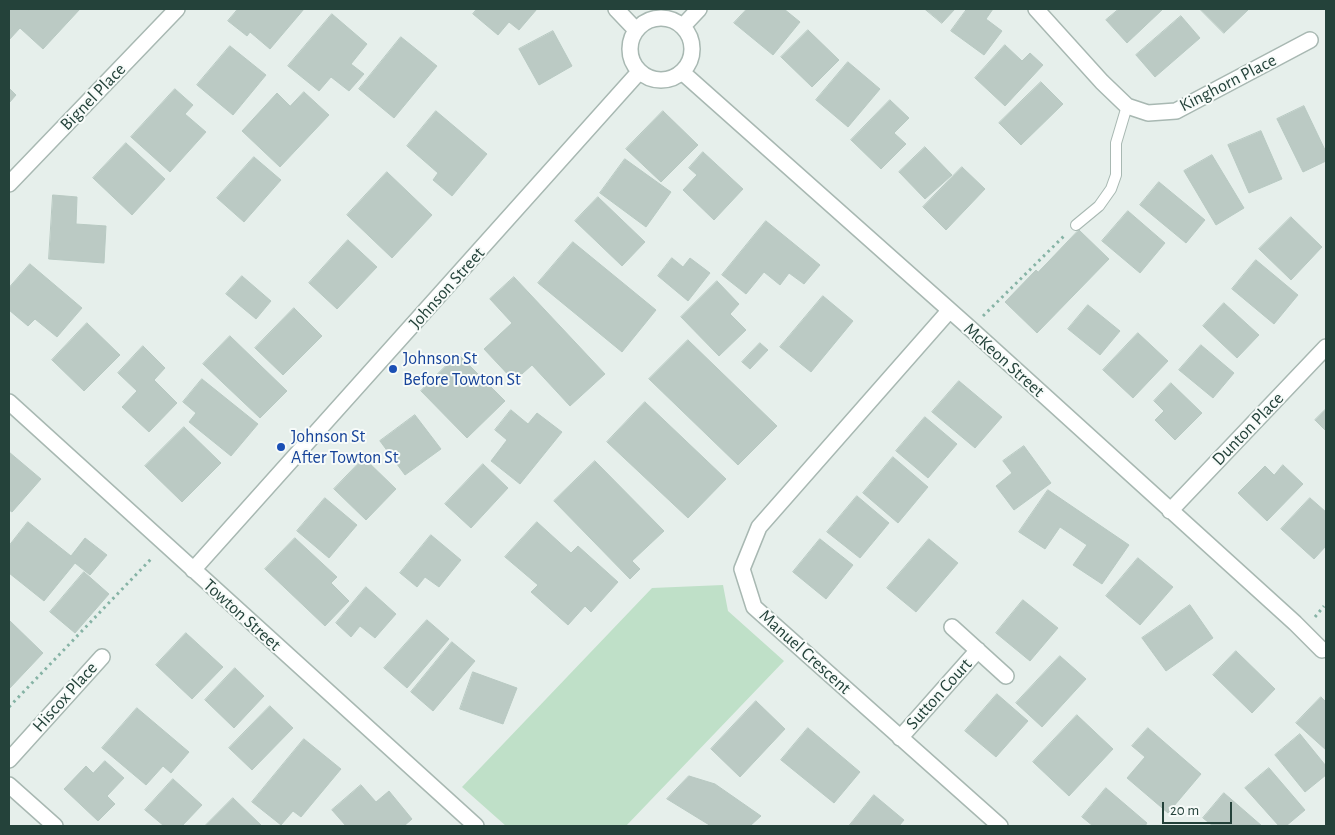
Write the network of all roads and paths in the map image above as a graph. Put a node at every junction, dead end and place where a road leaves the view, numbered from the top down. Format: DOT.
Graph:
graph roads {
  1 [pos="177,9"];
  2 [pos="616,9"];
  3 [pos="699,9"];
  4 [pos="1036,9"];
  5 [pos="683,26"];
  6 [pos="636,30"];
  7 [pos="1310,40"];
  8 [pos="639,72"];
  9 [pos="682,72"];
  10 [pos="1127,106"];
  11 [pos="9,184"];
  12 [pos="1076,224"];
  13 [pos="948,311"];
  14 [pos="972,330"];
  15 [pos="1326,347"];
  16 [pos="9,402"];
  17 [pos="1170,510"];
  18 [pos="154,555"];
  19 [pos="193,570"];
  20 [pos="952,628"];
  21 [pos="978,650"];
  22 [pos="1322,650"];
  23 [pos="102,657"];
  24 [pos="1006,676"];
  25 [pos="9,707"];
  26 [pos="900,738"];
  27 [pos="9,760"];
  28 [pos="9,785"];
  29 [pos="55,826"];
  30 [pos="476,826"];
  31 [pos="1000,826"];
  1 -- 11 [label="street, Bignel Place"];
  2 -- 6 [label="street"];
  3 -- 5 [label="street"];
  4 -- 10 [label="street, Kinghorn Place"];
  5 -- 6 [label="street"];
  5 -- 9 [label="street"];
  6 -- 8 [label="street"];
  7 -- 10 [label="street, Kinghorn Place"];
  8 -- 9 [label="street"];
  8 -- 19 [label="street, Johnson Street"];
  9 -- 13 [label="street, McKeon Street"];
  10 -- 12 [label="lane"];
  12 -- 14 [label="path"];
  13 -- 14 [label="street, McKeon Street"];
  13 -- 26 [label="street, Manuel Crescent"];
  14 -- 17 [label="street, McKeon Street"];
  15 -- 17 [label="street, Dunton Place"];
  16 -- 19 [label="street, Towton Street"];
  17 -- 22 [label="street, McKeon Street"];
  18 -- 25 [label="path"];
  19 -- 30 [label="street, Towton Street"];
  20 -- 21 [label="street, Sutton Court"];
  21 -- 24 [label="street, Sutton Court"];
  21 -- 26 [label="street, Sutton Court"];
  23 -- 27 [label="street, Hiscox Place"];
  26 -- 31 [label="street, Manuel Crescent"];
  28 -- 29 [label="street"];
}
